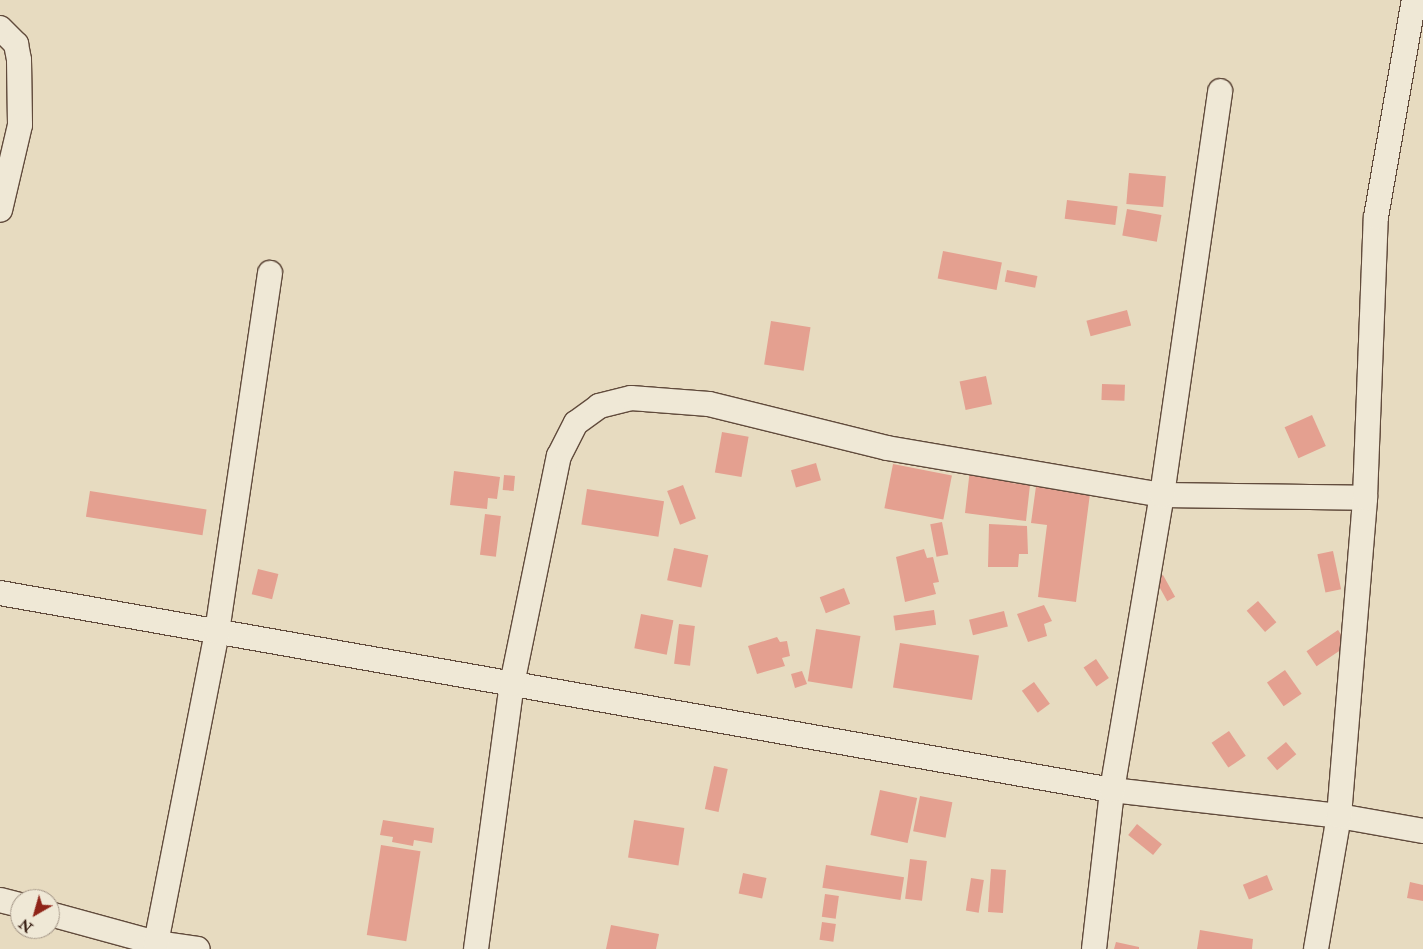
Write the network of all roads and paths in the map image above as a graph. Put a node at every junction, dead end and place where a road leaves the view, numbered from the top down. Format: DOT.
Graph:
graph roads {
  1 [pos="1414,0"];
  2 [pos="0,28"];
  3 [pos="1220,92"];
  4 [pos="0,210"];
  5 [pos="270,272"];
  6 [pos="1162,495"];
  7 [pos="1365,498"];
  8 [pos="0,594"];
  9 [pos="217,632"];
  10 [pos="512,684"];
  11 [pos="1112,790"];
  12 [pos="1340,816"];
  13 [pos="1423,831"];
  14 [pos="60,917"];
  15 [pos="154,946"];
  16 [pos="198,949"];
  17 [pos="476,949"];
  18 [pos="1094,949"];
  19 [pos="1316,949"];
  1 -- 7 [label="street"];
  2 -- 4 [label="street"];
  3 -- 6 [label="street"];
  5 -- 9 [label="street"];
  6 -- 7 [label="street"];
  6 -- 10 [label="street"];
  6 -- 11 [label="street"];
  7 -- 12 [label="street"];
  8 -- 9 [label="street"];
  9 -- 10 [label="street"];
  9 -- 15 [label="street"];
  10 -- 11 [label="street"];
  10 -- 17 [label="street"];
  11 -- 12 [label="street"];
  11 -- 18 [label="street"];
  12 -- 13 [label="street"];
  12 -- 19 [label="street"];
  14 -- 15 [label="street"];
  15 -- 16 [label="street"];
}
